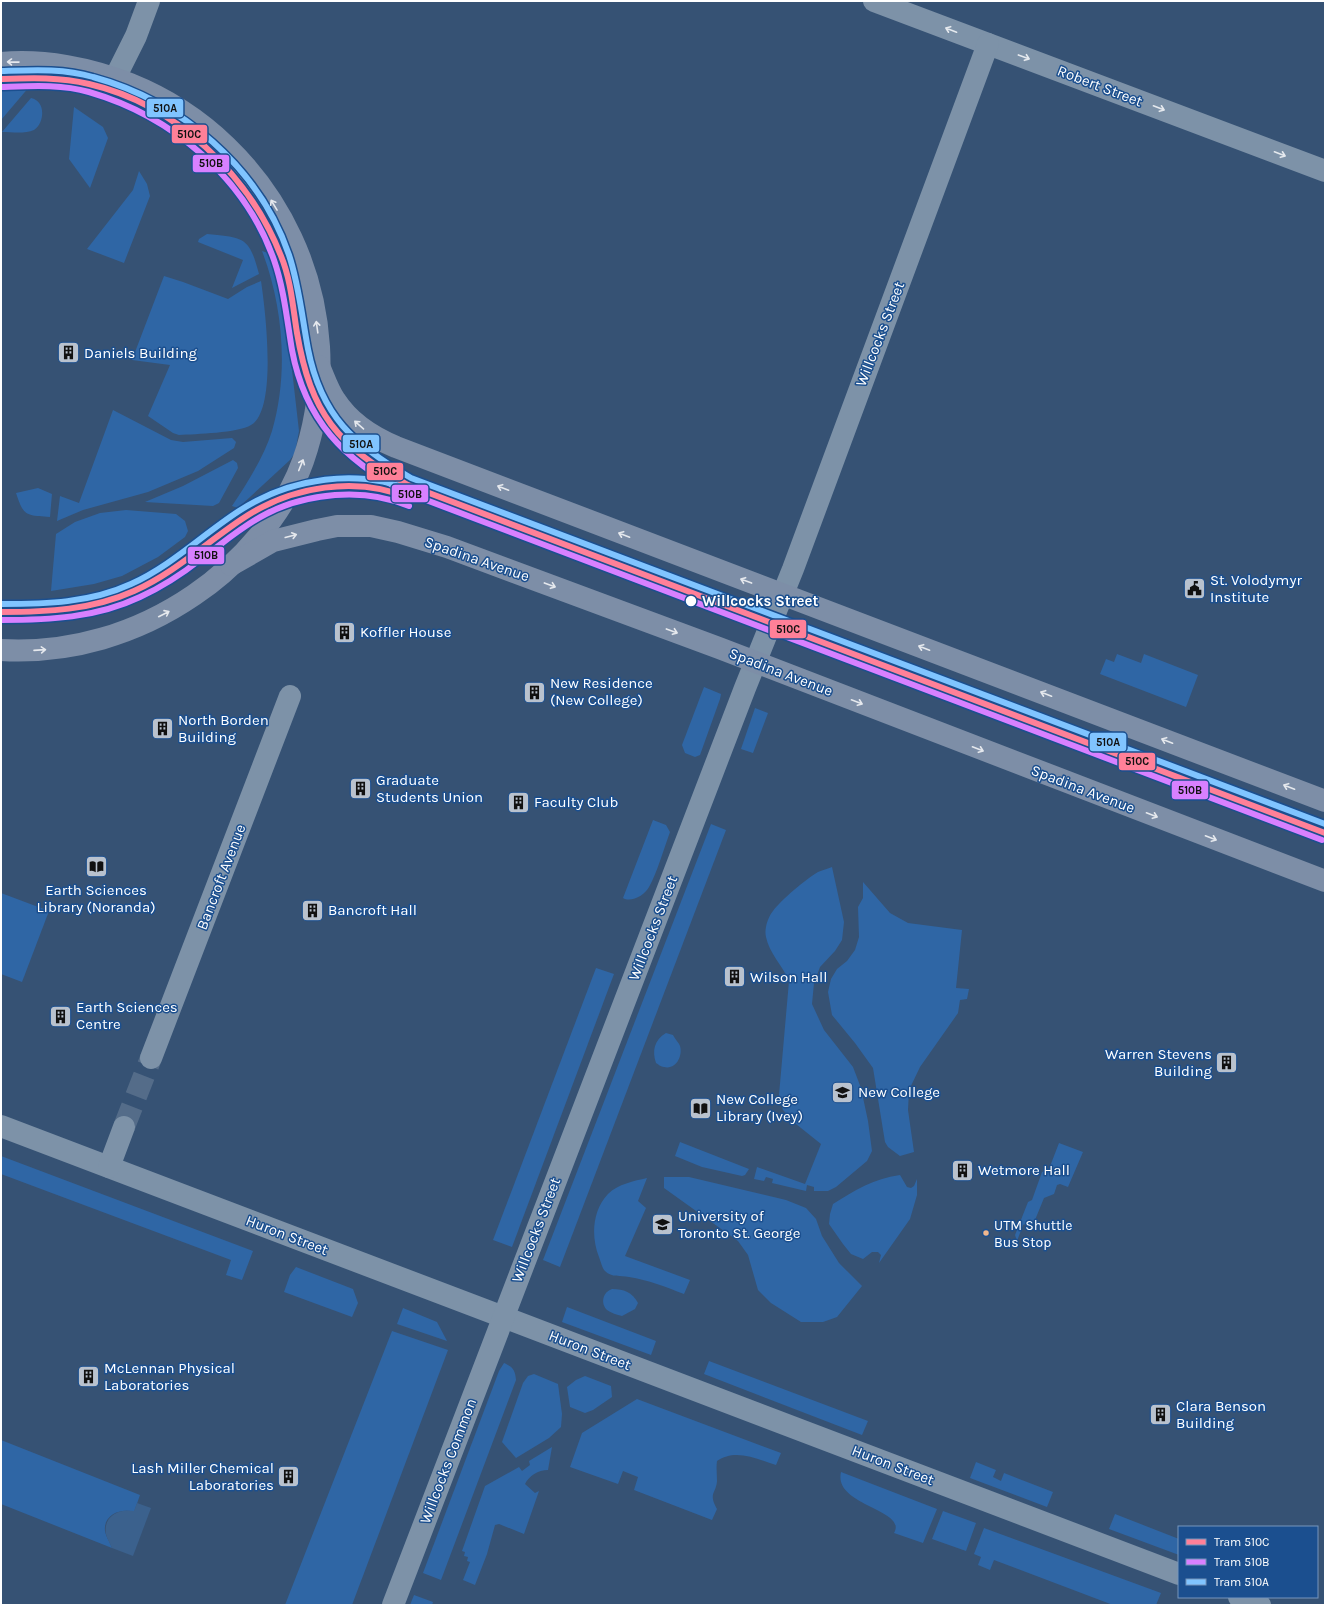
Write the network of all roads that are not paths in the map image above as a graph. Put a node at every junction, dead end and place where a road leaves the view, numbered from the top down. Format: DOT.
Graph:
graph roads {
  1 [pos="149,1"];
  2 [pos="874,1"];
  3 [pos="988,44"];
  4 [pos="1,63"];
  5 [pos="115,78"];
  6 [pos="1325,171"];
  7 [pos="319,366"];
  8 [pos="232,565"];
  9 [pos="782,594"];
  10 [pos="1,650"];
  11 [pos="755,663"];
  12 [pos="290,696"];
  13 [pos="1325,801"];
  14 [pos="1325,881"];
  15 [pos="151,1058"];
  16 [pos="1,1126"];
  17 [pos="124,1127"];
  18 [pos="109,1167"];
  19 [pos="503,1317"];
  20 [pos="1178,1574"];
  21 [pos="1241,1598"];
  22 [pos="393,1605"];
  23 [pos="1260,1605"];
  1 -- 5 [label="street"];
  3 -- 2 [label="street, Robert Street, one-way"];
  3 -- 6 [label="street, Robert Street, one-way"];
  3 -- 9 [label="street, Willcocks Street"];
  5 -- 4 [label="main road, one-way"];
  7 -- 5 [label="main road, one-way"];
  8 -- 7 [label="main road, one-way"];
  9 -- 7 [label="main road, one-way"];
  10 -- 8 [label="main road, one-way"];
  8 -- 11 [label="main road, Spadina Avenue, one-way"];
  9 -- 11 [label="street, Willcocks Street"];
  13 -- 9 [label="main road, one-way"];
  11 -- 14 [label="main road, Spadina Avenue, one-way"];
  11 -- 19 [label="street, Willcocks Street"];
  12 -- 15 [label="street, Bancroft Avenue"];
  16 -- 18 [label="street, Huron Street"];
  17 -- 18 [label="street"];
  18 -- 19 [label="street, Huron Street"];
  19 -- 20 [label="street, Huron Street"];
  19 -- 22 [label="street, Willcocks Common"];
  21 -- 23 [label="street"];
}
